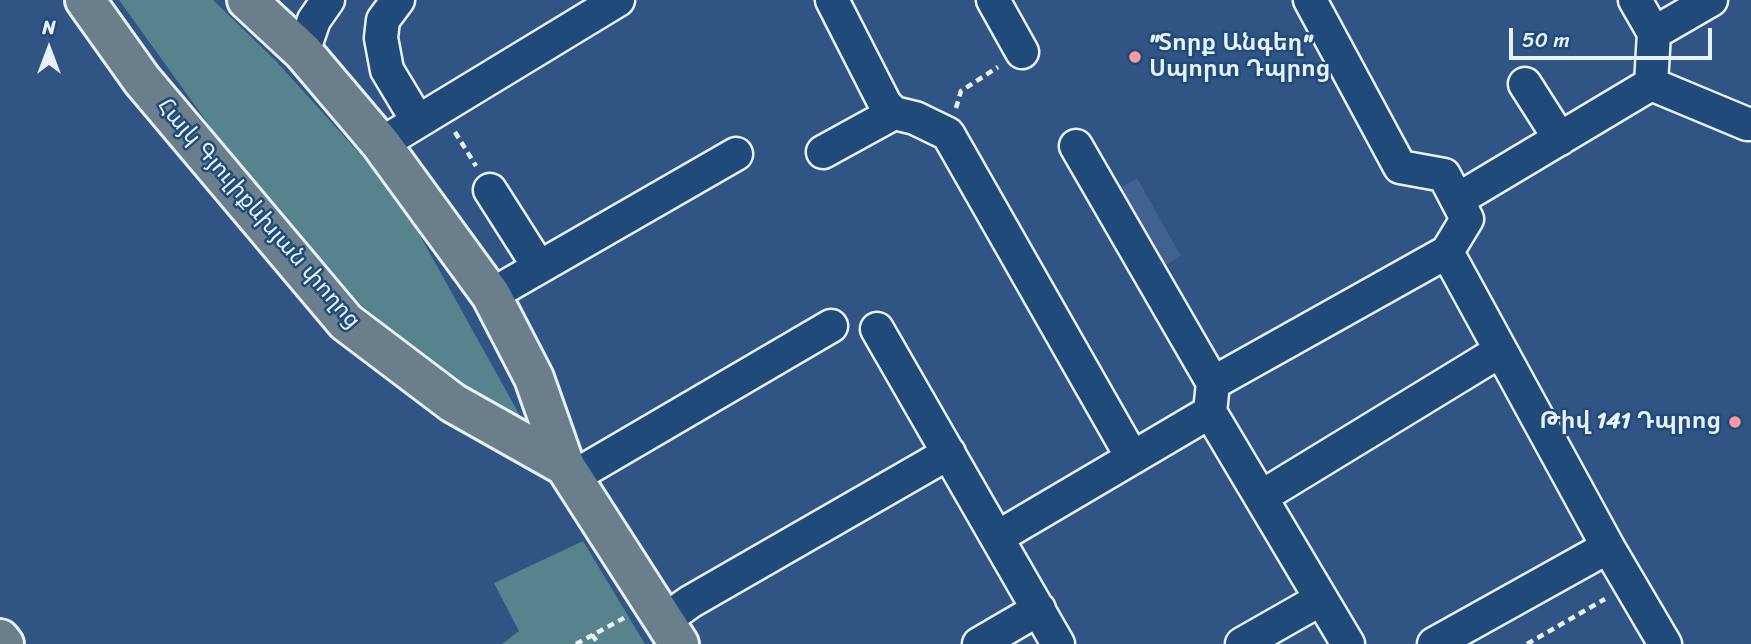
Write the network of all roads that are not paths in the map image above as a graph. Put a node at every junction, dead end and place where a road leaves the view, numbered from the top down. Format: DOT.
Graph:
graph roads {
  1 [pos="85,0"];
  2 [pos="247,0"];
  3 [pos="328,0"];
  4 [pos="398,0"];
  5 [pos="618,0"];
  6 [pos="832,0"];
  7 [pos="993,0"];
  8 [pos="1635,0"];
  9 [pos="1710,0"];
  10 [pos="1321,4"];
  11 [pos="1654,33"];
  12 [pos="303,52"];
  13 [pos="1022,52"];
  14 [pos="1525,84"];
  15 [pos="1651,85"];
  16 [pos="894,113"];
  17 [pos="417,120"];
  18 [pos="1750,126"];
  19 [pos="1560,139"];
  20 [pos="381,144"];
  21 [pos="1076,146"];
  22 [pos="823,152"];
  23 [pos="736,154"];
  24 [pos="490,190"];
  25 [pos="1457,201"];
  26 [pos="1447,252"];
  27 [pos="539,267"];
  28 [pos="491,295"];
  29 [pos="831,326"];
  30 [pos="877,329"];
  31 [pos="1500,351"];
  32 [pos="1212,398"];
  33 [pos="949,453"];
  34 [pos="1132,457"];
  35 [pos="569,471"];
  36 [pos="1261,497"];
  37 [pos="998,537"];
  38 [pos="1608,547"];
  39 [pos="1321,599"];
  40 [pos="1039,609"];
  41 [pos="659,626"];
  42 [pos="0,639"];
  43 [pos="4,644"];
  44 [pos="979,644"];
  45 [pos="1058,644"];
  46 [pos="1242,644"];
  47 [pos="1348,644"];
  48 [pos="1434,644"];
  49 [pos="1665,644"];
  1 -- 35 [label="main road, Հայկ Գյուլիքևխյան փողոց"];
  2 -- 12 [label="main road, Հայկ Գյուլիքևխյան փողոց"];
  3 -- 12 [label="street"];
  4 -- 17 [label="street"];
  5 -- 17 [label="street"];
  6 -- 16 [label="street"];
  7 -- 13 [label="street"];
  8 -- 11 [label="street"];
  9 -- 11 [label="street"];
  10 -- 25 [label="street"];
  11 -- 15 [label="street"];
  12 -- 20 [label="main road, Հայկ Գյուլիքևխյան փողոց"];
  14 -- 19 [label="street"];
  15 -- 18 [label="street"];
  15 -- 19 [label="street"];
  16 -- 22 [label="street"];
  16 -- 34 [label="street"];
  17 -- 20 [label="street"];
  19 -- 25 [label="street"];
  20 -- 28 [label="main road, Հայկ Գյուլիքևխյան փողոց"];
  21 -- 32 [label="street"];
  23 -- 27 [label="street"];
  24 -- 27 [label="street"];
  25 -- 26 [label="street"];
  26 -- 31 [label="street"];
  26 -- 32 [label="street"];
  27 -- 28 [label="street"];
  28 -- 35 [label="main road, Հայկ Գյուլիքևխյան փողոց"];
  29 -- 35 [label="street"];
  30 -- 33 [label="street"];
  31 -- 36 [label="street"];
  31 -- 38 [label="street"];
  32 -- 34 [label="street"];
  32 -- 36 [label="street"];
  33 -- 37 [label="street"];
  33 -- 41 [label="street"];
  34 -- 37 [label="street"];
  35 -- 41 [label="main road, Հայկ Գյուլիքևխյան փողոց"];
  36 -- 39 [label="street"];
  37 -- 40 [label="street"];
  38 -- 48 [label="street"];
  38 -- 49 [label="street"];
  39 -- 46 [label="street"];
  39 -- 47 [label="street"];
  40 -- 44 [label="street"];
  40 -- 45 [label="street"];
  42 -- 43 [label="main road"];
}
